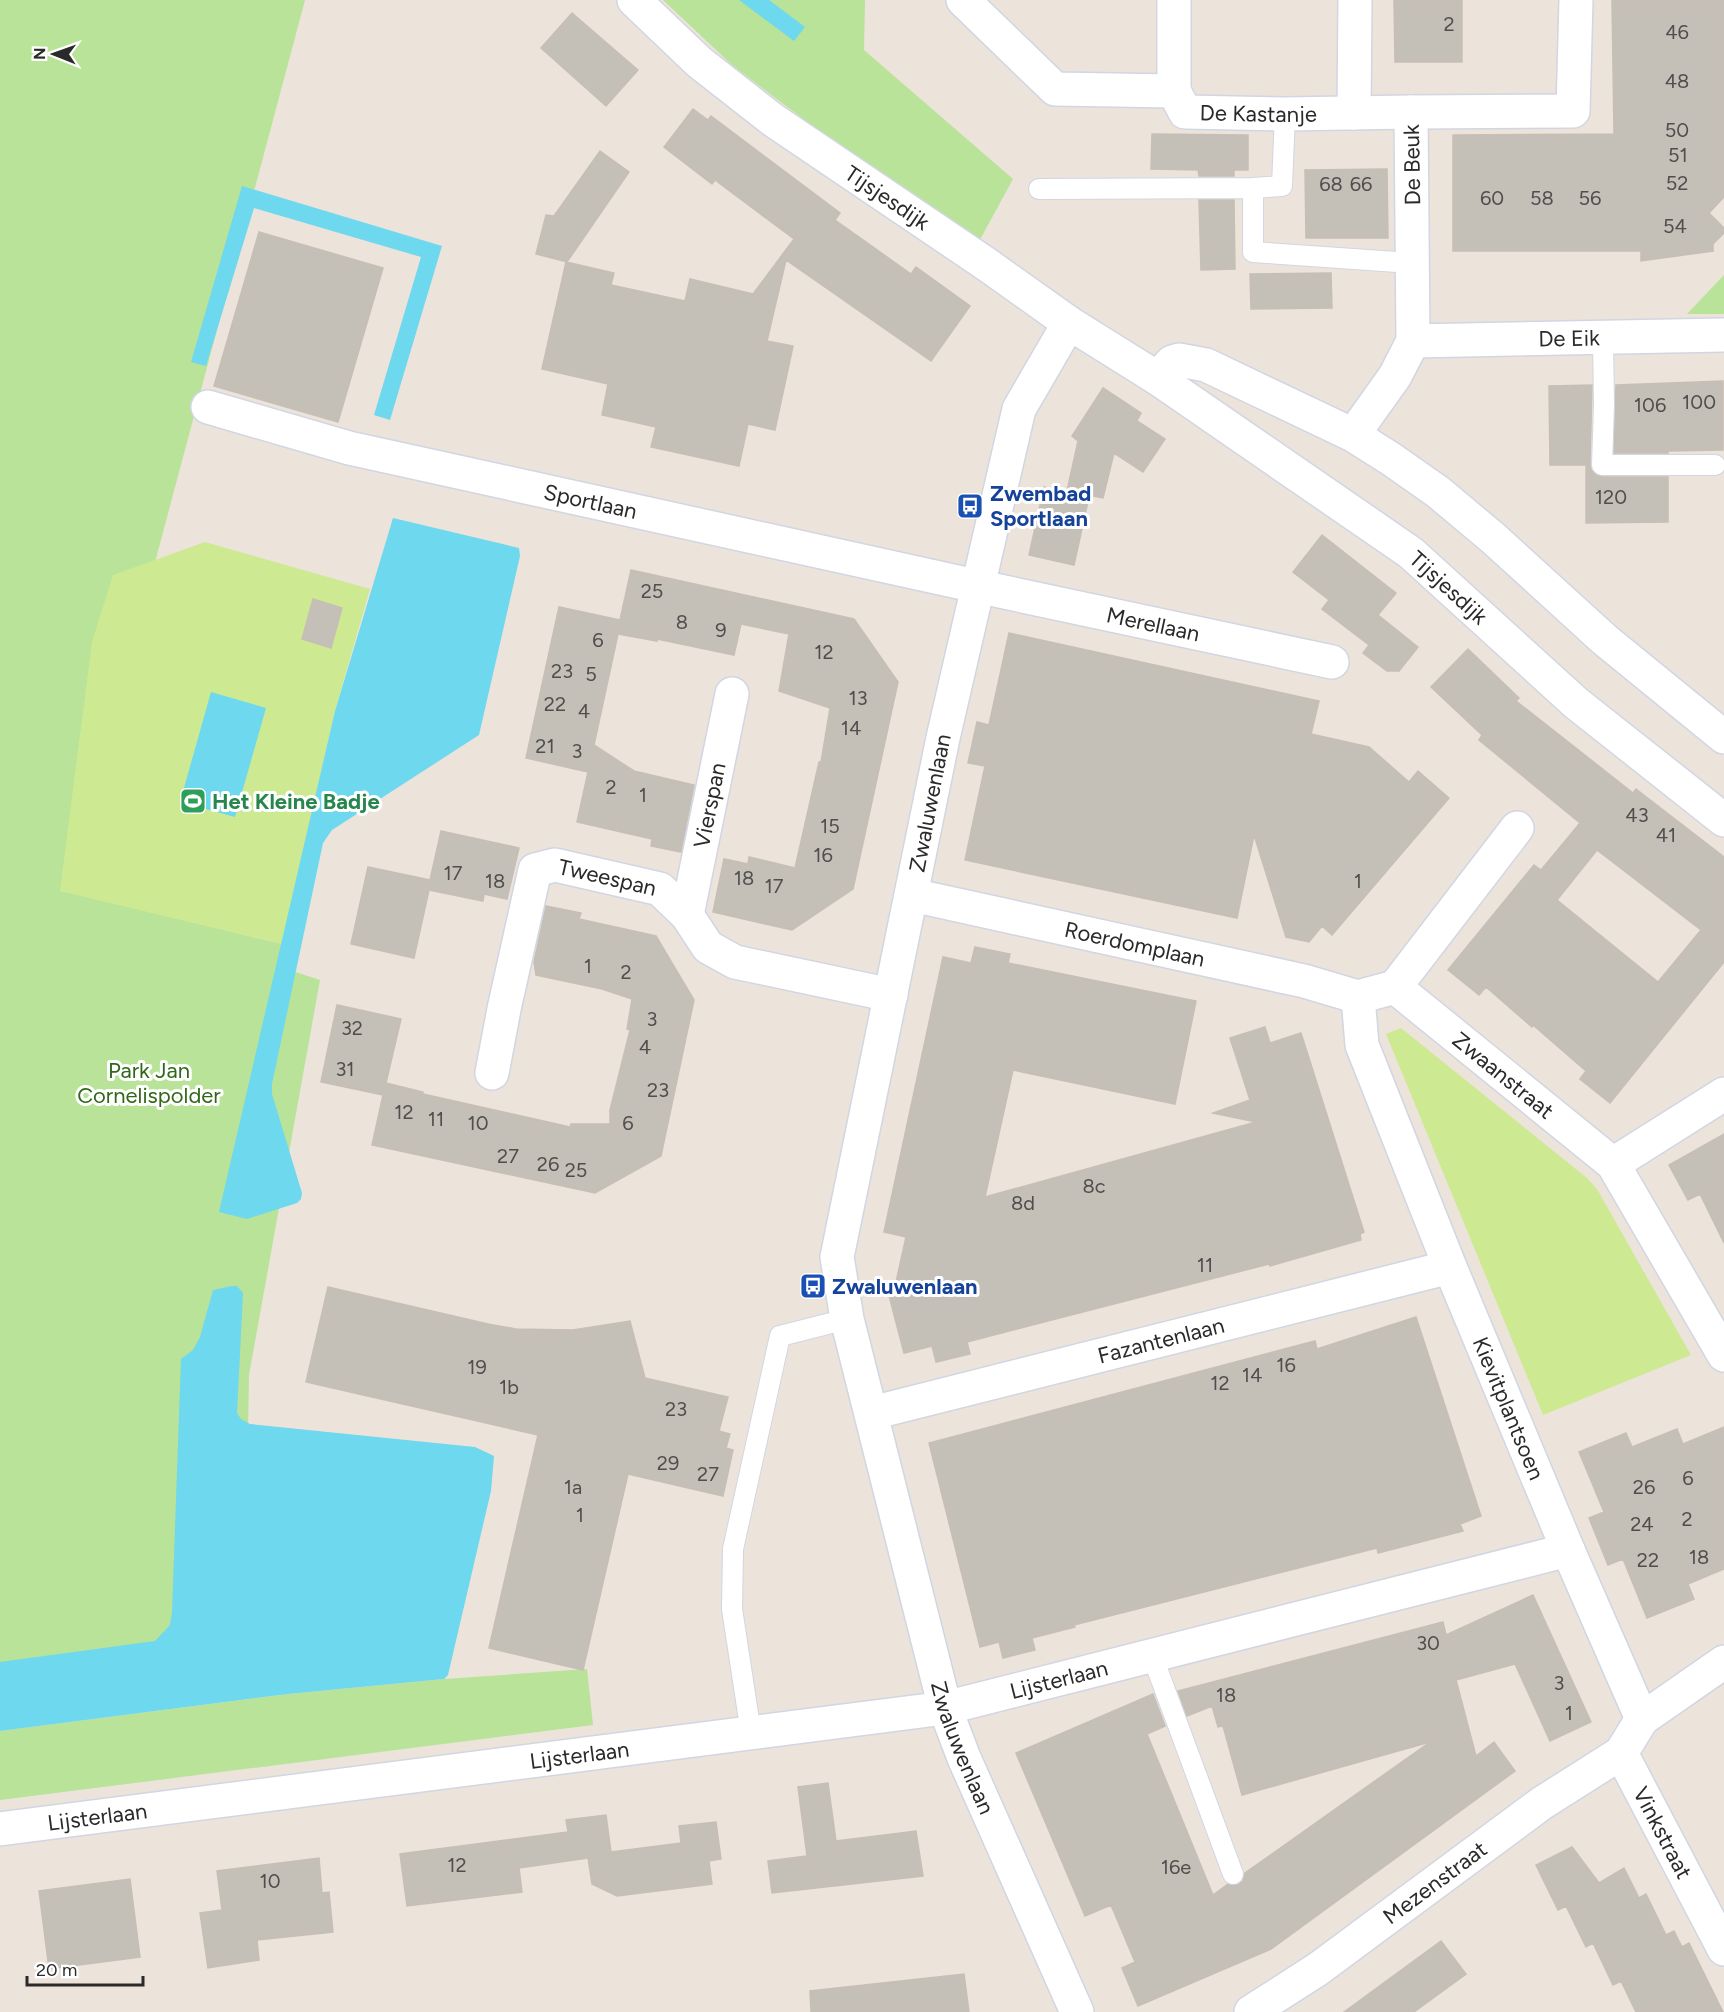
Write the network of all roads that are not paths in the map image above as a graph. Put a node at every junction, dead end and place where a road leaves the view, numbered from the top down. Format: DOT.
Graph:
graph roads {
  1 [pos="634,0"];
  2 [pos="963,0"];
  3 [pos="1174,0"];
  4 [pos="1355,0"];
  5 [pos="1576,0"];
  6 [pos="1174,91"];
  7 [pos="1411,112"];
  8 [pos="1354,113"];
  9 [pos="1285,114"];
  10 [pos="1253,188"];
  11 [pos="1039,189"];
  12 [pos="1397,262"];
  13 [pos="1069,323"];
  14 [pos="1724,335"];
  15 [pos="1603,339"];
  16 [pos="1413,341"];
  17 [pos="1157,378"];
  18 [pos="208,408"];
  19 [pos="1353,435"];
  20 [pos="1715,465"];
  21 [pos="976,586"];
  22 [pos="1332,662"];
  23 [pos="732,694"];
  24 [pos="1724,737"];
  25 [pos="1724,820"];
  26 [pos="1517,828"];
  27 [pos="912,895"];
  28 [pos="687,915"];
  29 [pos="1395,987"];
  30 [pos="891,995"];
  31 [pos="1358,997"];
  32 [pos="492,1073"];
  33 [pos="1724,1094"];
  34 [pos="1613,1164"];
  35 [pos="1450,1267"];
  36 [pos="847,1319"];
  37 [pos="1724,1355"];
  38 [pos="872,1413"];
  39 [pos="1568,1550"];
  40 [pos="1152,1655"];
  41 [pos="1724,1662"];
  42 [pos="945,1707"];
  43 [pos="1642,1719"];
  44 [pos="751,1733"];
  45 [pos="1621,1753"];
  46 [pos="0,1829"];
  47 [pos="1233,1874"];
  48 [pos="1724,1949"];
  49 [pos="1077,2012"];
  50 [pos="1251,2012"];
  1 -- 13 [label="street, Tijsjesdijk"];
  2 -- 6 [label="street, De Kastanje"];
  3 -- 6 [label="street, De Kastanje"];
  4 -- 8 [label="street"];
  5 -- 7 [label="street, De Beuk"];
  6 -- 9 [label="street, De Kastanje"];
  7 -- 8 [label="street, De Kastanje"];
  7 -- 16 [label="street, De Beuk"];
  8 -- 9 [label="street, De Kastanje"];
  9 -- 10 [label="lane"];
  10 -- 11 [label="lane"];
  10 -- 12 [label="lane"];
  13 -- 17 [label="street, Tijsjesdijk"];
  13 -- 21 [label="street, Zwaluwenlaan"];
  14 -- 15 [label="street, De Eik"];
  15 -- 16 [label="street, De Eik"];
  15 -- 20 [label="lane"];
  16 -- 19 [label="street, De Beuk"];
  17 -- 19 [label="street"];
  17 -- 25 [label="street, Tijsjesdijk"];
  18 -- 21 [label="street, Sportlaan"];
  19 -- 24 [label="street"];
  21 -- 22 [label="street, Merellaan"];
  21 -- 27 [label="street, Zwaluwenlaan"];
  23 -- 28 [label="street, Vierspan"];
  26 -- 29 [label="street"];
  27 -- 30 [label="street, Zwaluwenlaan"];
  27 -- 31 [label="street, Roerdomplaan"];
  28 -- 30 [label="street, Tweespan"];
  28 -- 32 [label="street, Tweespan"];
  29 -- 31 [label="street"];
  29 -- 34 [label="street, Zwaanstraat"];
  30 -- 36 [label="street, Zwaluwenlaan"];
  31 -- 35 [label="street, Kievitplantsoen"];
  33 -- 34 [label="street"];
  34 -- 37 [label="street"];
  35 -- 38 [label="street, Fazantenlaan"];
  35 -- 39 [label="street, Kievitplantsoen"];
  36 -- 38 [label="street, Zwaluwenlaan"];
  36 -- 44 [label="lane"];
  38 -- 42 [label="street, Zwaluwenlaan"];
  39 -- 40 [label="street, Lijsterlaan"];
  39 -- 43 [label="street, Kievitplantsoen"];
  40 -- 42 [label="street, Lijsterlaan"];
  40 -- 47 [label="lane"];
  41 -- 43 [label="street"];
  42 -- 44 [label="street, Lijsterlaan"];
  42 -- 49 [label="street, Zwaluwenlaan"];
  43 -- 45 [label="street"];
  44 -- 46 [label="street, Lijsterlaan"];
  45 -- 48 [label="street, Vinkstraat"];
  45 -- 50 [label="street, Mezenstraat"];
}
